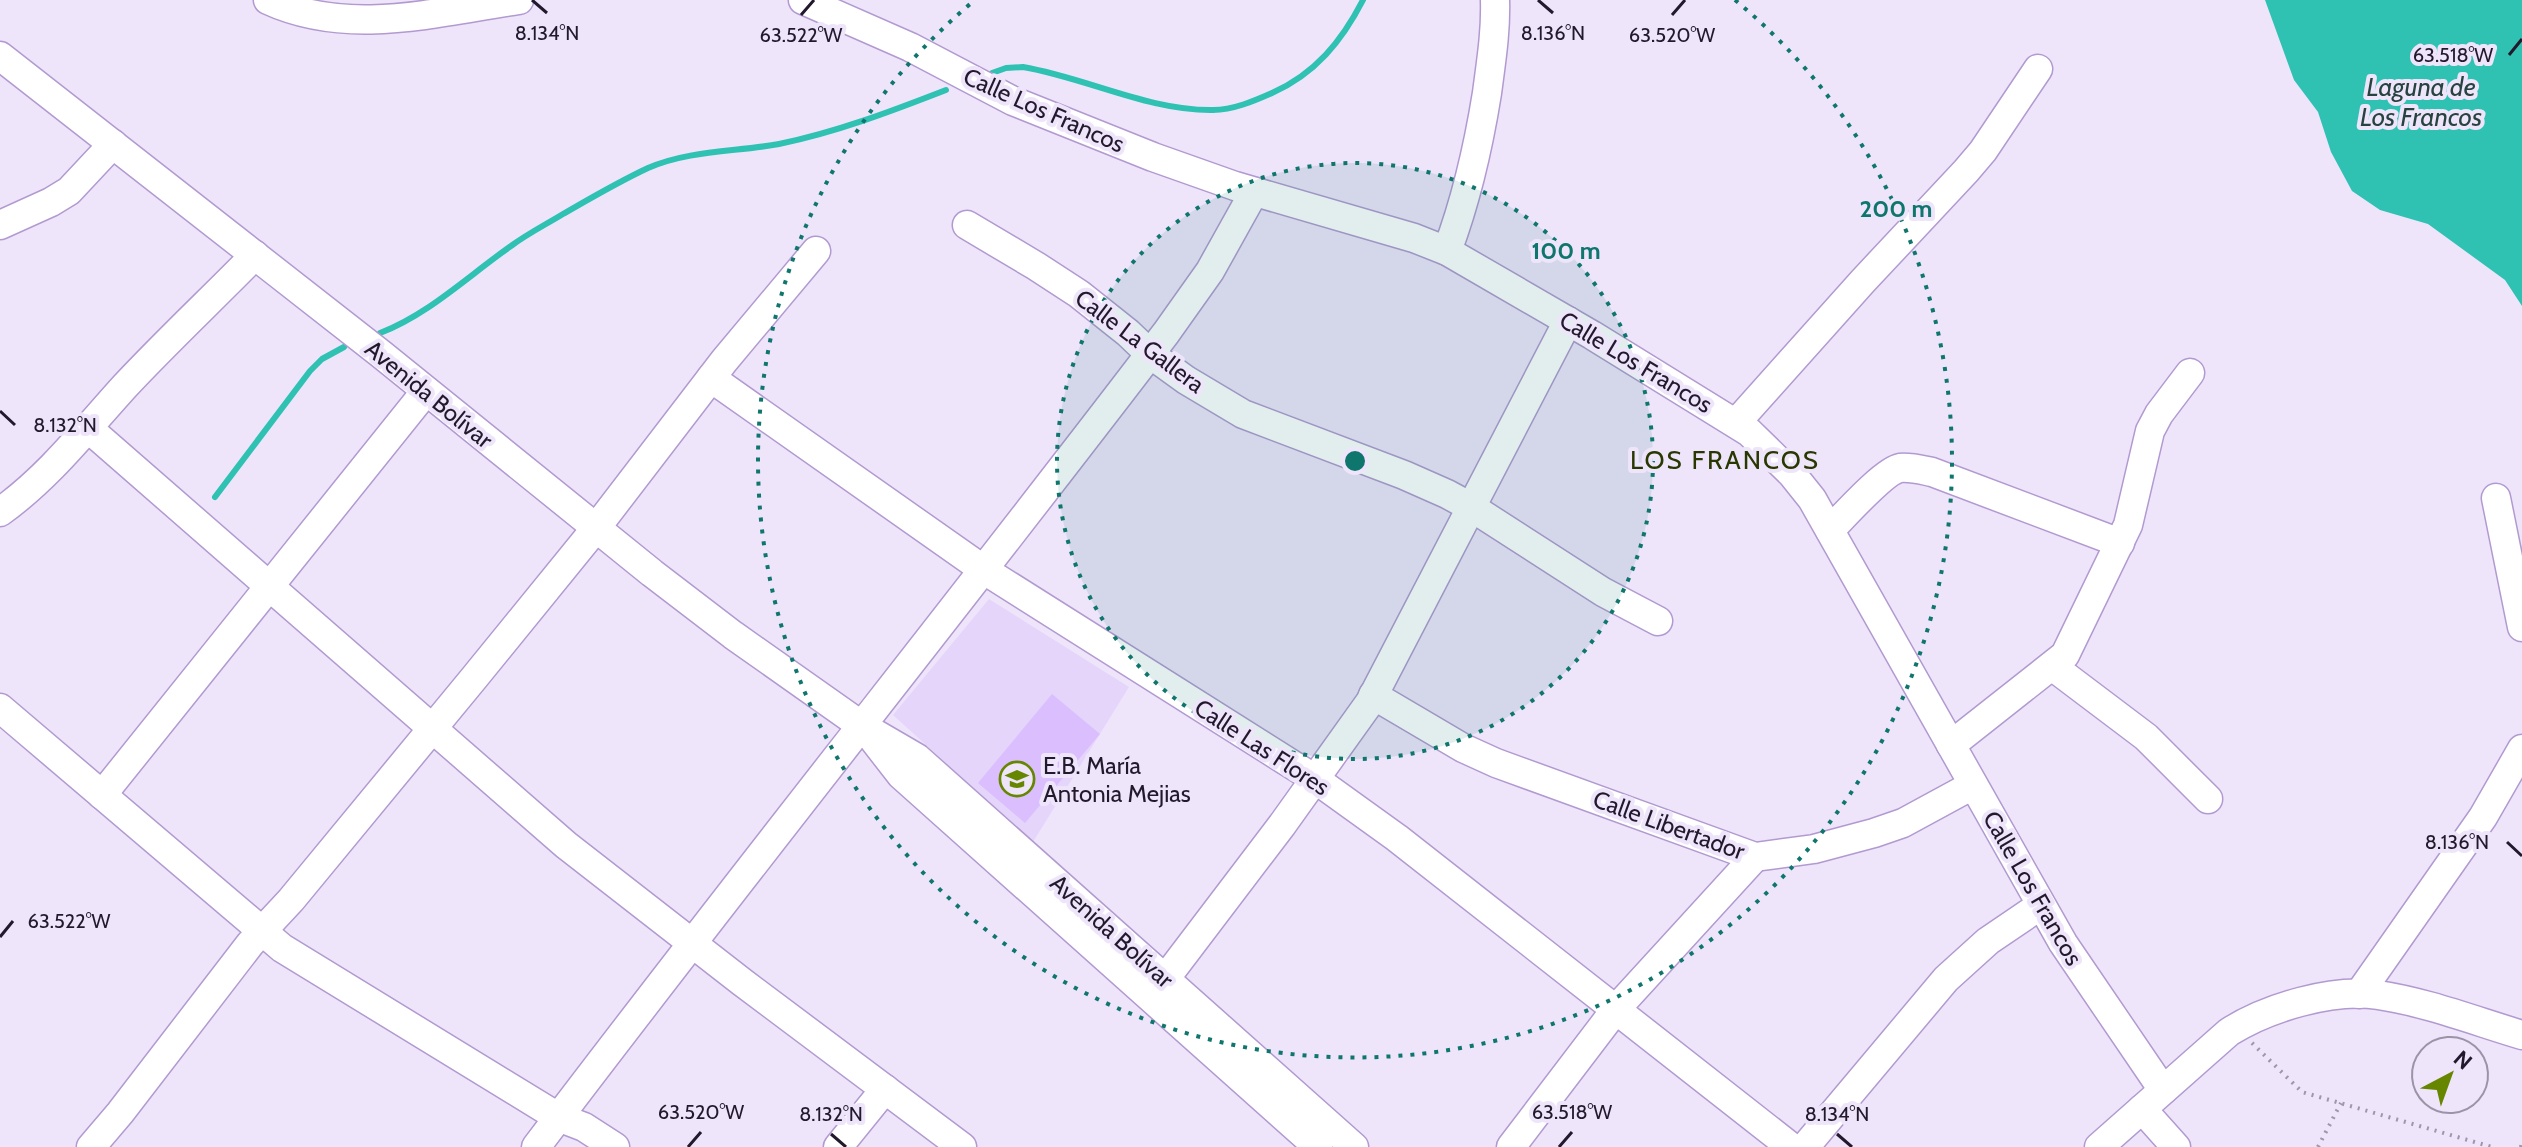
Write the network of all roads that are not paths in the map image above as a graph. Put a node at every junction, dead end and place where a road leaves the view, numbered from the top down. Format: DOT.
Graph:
graph roads {
  1 [pos="268,0"];
  2 [pos="519,0"];
  3 [pos="803,0"];
  4 [pos="1495,0"];
  5 [pos="0,56"];
  6 [pos="2038,69"];
  7 [pos="113,144"];
  8 [pos="1254,192"];
  9 [pos="0,225"];
  10 [pos="967,225"];
  11 [pos="816,251"];
  12 [pos="1447,251"];
  13 [pos="255,255"];
  14 [pos="1568,321"];
  15 [pos="1150,354"];
  16 [pos="2190,373"];
  17 [pos="711,378"];
  18 [pos="426,391"];
  19 [pos="1736,423"];
  20 [pos="88,428"];
  21 [pos="2496,498"];
  22 [pos="1471,507"];
  23 [pos="0,512"];
  24 [pos="596,528"];
  25 [pos="1830,530"];
  26 [pos="2120,543"];
  27 [pos="984,570"];
  28 [pos="269,585"];
  29 [pos="1658,621"];
  30 [pos="2522,627"];
  31 [pos="2052,666"];
  32 [pos="1373,695"];
  33 [pos="0,708"];
  34 [pos="862,726"];
  35 [pos="432,729"];
  36 [pos="1951,745"];
  37 [pos="2522,749"];
  38 [pos="1315,779"];
  39 [pos="1973,785"];
  40 [pos="102,795"];
  41 [pos="2208,799"];
  42 [pos="1755,857"];
  43 [pos="2041,905"];
  44 [pos="262,931"];
  45 [pos="691,943"];
  46 [pos="1165,979"];
  47 [pos="2359,994"];
  48 [pos="1616,1009"];
  49 [pos="2522,1035"];
  50 [pos="885,1089"];
  51 [pos="2152,1099"];
  52 [pos="558,1117"];
  53 [pos="1313,1145"];
  54 [pos="91,1147"];
  55 [pos="536,1147"];
  56 [pos="615,1147"];
  57 [pos="838,1147"];
  58 [pos="962,1147"];
  59 [pos="1354,1147"];
  60 [pos="1511,1147"];
  61 [pos="1791,1147"];
  62 [pos="1805,1147"];
  63 [pos="2099,1147"];
  64 [pos="2176,1147"];
  1 -- 2 [label="street"];
  3 -- 8 [label="street, Calle Los Francos"];
  4 -- 12 [label="street"];
  5 -- 7 [label="street, Avenida Bolívar"];
  6 -- 19 [label="street"];
  7 -- 9 [label="street"];
  7 -- 13 [label="street, Avenida Bolívar"];
  8 -- 12 [label="street, Calle Los Francos"];
  8 -- 15 [label="street"];
  10 -- 15 [label="street, Calle La Gallera"];
  11 -- 17 [label="street"];
  12 -- 14 [label="street, Calle Los Francos"];
  13 -- 18 [label="street, Avenida Bolívar"];
  13 -- 20 [label="street"];
  14 -- 19 [label="street, Calle Los Francos"];
  14 -- 22 [label="street"];
  15 -- 22 [label="street, Calle La Gallera"];
  15 -- 27 [label="street"];
  16 -- 26 [label="street"];
  17 -- 24 [label="street"];
  17 -- 27 [label="street, Calle Las Flores"];
  18 -- 24 [label="street, Avenida Bolívar"];
  18 -- 28 [label="street"];
  19 -- 25 [label="street, Calle Los Francos"];
  20 -- 23 [label="street"];
  20 -- 28 [label="street"];
  21 -- 30 [label="street"];
  22 -- 29 [label="street, Calle La Gallera"];
  22 -- 32 [label="street"];
  24 -- 34 [label="street, Avenida Bolívar"];
  24 -- 35 [label="street"];
  25 -- 26 [label="street"];
  25 -- 36 [label="street, Calle Los Francos"];
  26 -- 31 [label="street"];
  27 -- 34 [label="street"];
  27 -- 38 [label="street, Calle Las Flores"];
  28 -- 35 [label="street"];
  28 -- 40 [label="street"];
  31 -- 36 [label="street"];
  31 -- 41 [label="street"];
  32 -- 38 [label="street"];
  32 -- 42 [label="street, Calle Libertador"];
  33 -- 40 [label="street"];
  34 -- 45 [label="street"];
  34 -- 46 [label="street, Avenida Bolívar"];
  34 -- 53 [label="street, Avenida Bolívar"];
  35 -- 44 [label="street"];
  35 -- 45 [label="street"];
  36 -- 39 [label="street, Calle Los Francos"];
  37 -- 47 [label="street"];
  38 -- 46 [label="street"];
  38 -- 48 [label="street, Calle Las Flores"];
  39 -- 42 [label="street, Calle Libertador"];
  39 -- 43 [label="street, Calle Los Francos"];
  40 -- 44 [label="street"];
  42 -- 48 [label="street"];
  43 -- 51 [label="street, Calle Los Francos"];
  43 -- 62 [label="street"];
  44 -- 52 [label="street"];
  44 -- 54 [label="street"];
  45 -- 50 [label="street"];
  45 -- 52 [label="street"];
  46 -- 59 [label="street, Avenida Bolívar"];
  47 -- 49 [label="street"];
  47 -- 51 [label="street"];
  48 -- 60 [label="street"];
  48 -- 61 [label="street, Calle Las Flores"];
  50 -- 57 [label="street"];
  50 -- 58 [label="street"];
  51 -- 63 [label="street"];
  51 -- 64 [label="street, Calle Los Francos"];
  52 -- 55 [label="street"];
  52 -- 56 [label="street"];
}
